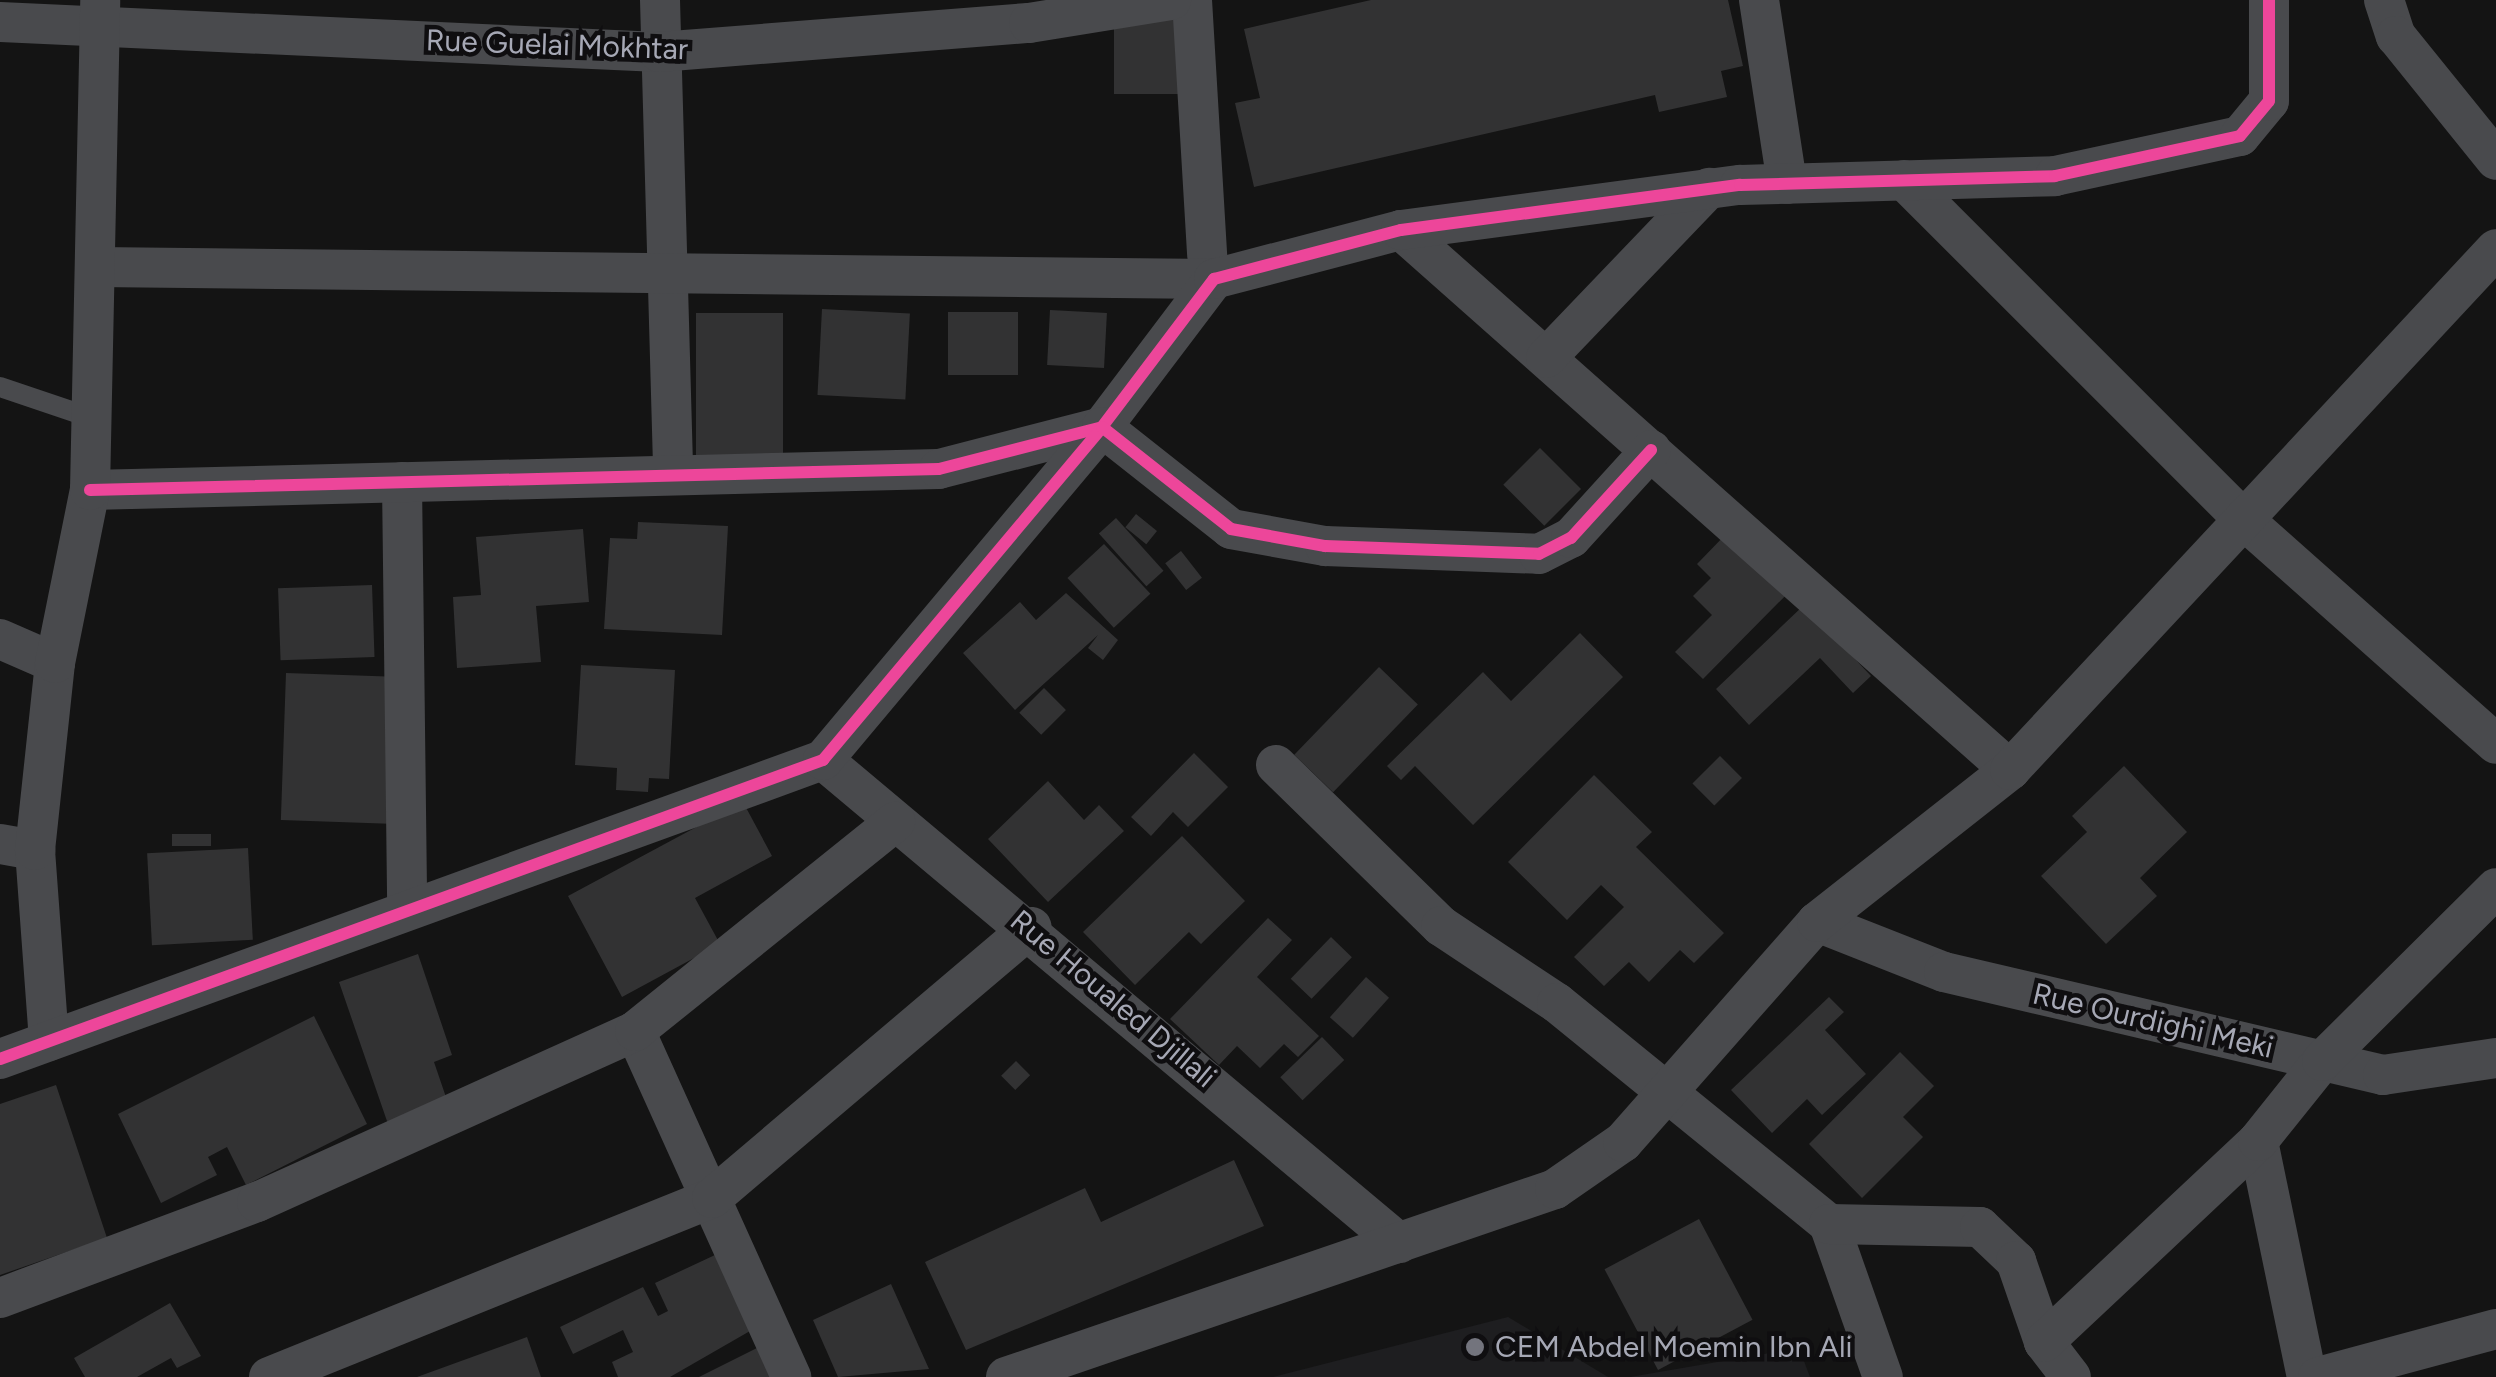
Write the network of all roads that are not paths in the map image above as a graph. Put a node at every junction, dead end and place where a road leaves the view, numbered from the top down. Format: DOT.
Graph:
graph roads {
  1 [pos="660,0"];
  2 [pos="1171,0"];
  3 [pos="1192,0"];
  4 [pos="1759,0"];
  5 [pos="2269,0"];
  6 [pos="2384,0"];
  7 [pos="100,14"];
  8 [pos="0,22"];
  9 [pos="659,52"];
  10 [pos="2496,160"];
  11 [pos="1904,180"];
  12 [pos="1786,184"];
  13 [pos="1709,188"];
  14 [pos="1400,230"];
  15 [pos="2496,249"];
  16 [pos="96,267"];
  17 [pos="1211,267"];
  18 [pos="661,271"];
  19 [pos="1546,358"];
  20 [pos="0,387"];
  21 [pos="92,418"];
  22 [pos="1102,428"];
  23 [pos="1651,450"];
  24 [pos="673,476"];
  25 [pos="402,482"];
  26 [pos="90,490"];
  27 [pos="2244,520"];
  28 [pos="0,639"];
  29 [pos="55,663"];
  30 [pos="2496,744"];
  31 [pos="822,760"];
  32 [pos="1276,765"];
  33 [pos="2010,770"];
  34 [pos="895,822"];
  35 [pos="18,847"];
  36 [pos="2496,888"];
  37 [pos="407,910"];
  38 [pos="1817,922"];
  39 [pos="1032,928"];
  40 [pos="635,1031"];
  41 [pos="49,1042"];
  42 [pos="0,1058"];
  43 [pos="2496,1058"];
  44 [pos="2322,1061"];
  45 [pos="1669,1090"];
  46 [pos="2258,1141"];
  47 [pos="712,1198"];
  48 [pos="1829,1224"];
  49 [pos="1400,1244"];
  50 [pos="0,1298"];
  51 [pos="2496,1328"];
  52 [pos="2044,1342"];
  53 [pos="269,1377"];
  54 [pos="791,1377"];
  55 [pos="1006,1377"];
  56 [pos="1883,1377"];
  57 [pos="2071,1377"];
  58 [pos="2308,1377"];
  59 [pos="2318,1377"];
  1 -- 9 [label="street"];
  2 -- 9 [label="street, Rue Guelai Mokhtar"];
  3 -- 17 [label="street"];
  4 -- 12 [label="street"];
  5 -- 11 [label="street"];
  6 -- 10 [label="street"];
  7 -- 8 [label="street, Rue Guelai Mokhtar"];
  7 -- 9 [label="street, Rue Guelai Mokhtar"];
  7 -- 16 [label="street"];
  9 -- 18 [label="street"];
  11 -- 12 [label="street"];
  11 -- 27 [label="street"];
  12 -- 13 [label="street"];
  13 -- 14 [label="street"];
  13 -- 19 [label="street"];
  14 -- 17 [label="street"];
  14 -- 19 [label="street"];
  15 -- 27 [label="street"];
  16 -- 18 [label="street"];
  16 -- 21 [label="street"];
  17 -- 18 [label="street"];
  17 -- 22 [label="street"];
  18 -- 24 [label="street"];
  19 -- 23 [label="street"];
  20 -- 21 [label="lane"];
  21 -- 26 [label="street"];
  22 -- 23 [label="street"];
  22 -- 24 [label="street"];
  22 -- 31 [label="street"];
  23 -- 33 [label="street"];
  24 -- 25 [label="street"];
  25 -- 26 [label="street"];
  25 -- 37 [label="street"];
  26 -- 29 [label="street"];
  27 -- 30 [label="street"];
  27 -- 33 [label="street"];
  28 -- 29 [label="street"];
  29 -- 35 [label="street"];
  31 -- 34 [label="street, Rue Houaled Djillali"];
  31 -- 37 [label="street"];
  32 -- 45 [label="street"];
  33 -- 38 [label="street"];
  34 -- 39 [label="street, Rue Houaled Djillali"];
  34 -- 40 [label="street"];
  35 -- 41 [label="street"];
  36 -- 44 [label="street"];
  37 -- 41 [label="street"];
  38 -- 44 [label="street, Rue Ourdighi Meki"];
  38 -- 45 [label="street"];
  39 -- 47 [label="street"];
  39 -- 49 [label="street, Rue Houaled Djillali"];
  40 -- 47 [label="street"];
  40 -- 50 [label="street"];
  41 -- 42 [label="street"];
  43 -- 44 [label="street, Rue Ourdighi Meki"];
  44 -- 46 [label="street"];
  45 -- 48 [label="street"];
  45 -- 49 [label="street"];
  46 -- 52 [label="street"];
  46 -- 58 [label="street"];
  47 -- 53 [label="street"];
  47 -- 54 [label="street"];
  48 -- 52 [label="street"];
  48 -- 56 [label="street"];
  49 -- 55 [label="street"];
  51 -- 59 [label="street"];
  52 -- 57 [label="street"];
}
